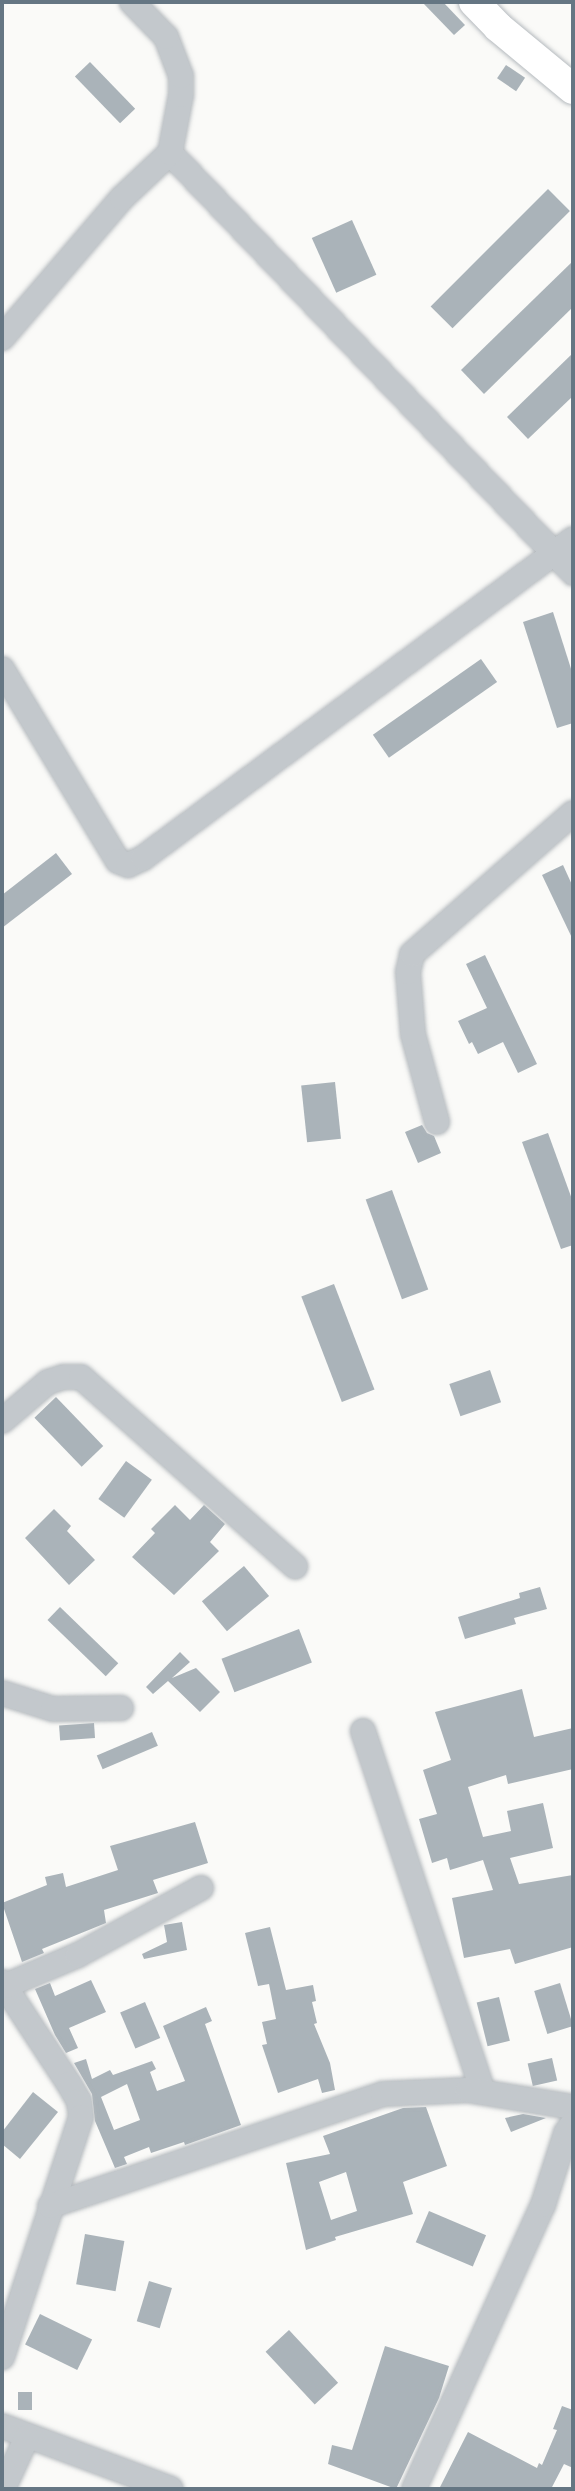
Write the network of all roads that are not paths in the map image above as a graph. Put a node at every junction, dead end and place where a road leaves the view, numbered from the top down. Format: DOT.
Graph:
graph roads {
  1 [pos="132,2"];
  2 [pos="474,2"];
  3 [pos="573,89"];
  4 [pos="170,153"];
  5 [pos="2,338"];
  6 [pos="564,546"];
  7 [pos="573,573"];
  8 [pos="2,669"];
  9 [pos="573,813"];
  10 [pos="437,1122"];
  11 [pos="2,1421"];
  12 [pos="295,1566"];
  13 [pos="2,1693"];
  14 [pos="121,1708"];
  15 [pos="363,1731"];
  16 [pos="201,1888"];
  17 [pos="3,1984"];
  18 [pos="483,2092"];
  19 [pos="573,2107"];
  20 [pos="573,2123"];
  21 [pos="50,2206"];
  22 [pos="2,2357"];
  23 [pos="2,2426"];
  24 [pos="27,2437"];
  25 [pos="3,2489"];
  26 [pos="171,2489"];
  27 [pos="414,2489"];
  1 -- 4 [label="street"];
  2 -- 3 [label="main road"];
  4 -- 5 [label="street"];
  4 -- 6 [label="street"];
  6 -- 7 [label="street"];
  6 -- 8 [label="street"];
  9 -- 10 [label="street"];
  11 -- 12 [label="street"];
  13 -- 14 [label="street"];
  15 -- 18 [label="street"];
  16 -- 17 [label="street"];
  17 -- 21 [label="street"];
  18 -- 19 [label="street"];
  18 -- 21 [label="street"];
  20 -- 27 [label="street"];
  21 -- 22 [label="street"];
  23 -- 24 [label="street"];
  24 -- 25 [label="street"];
  24 -- 26 [label="street"];
}
